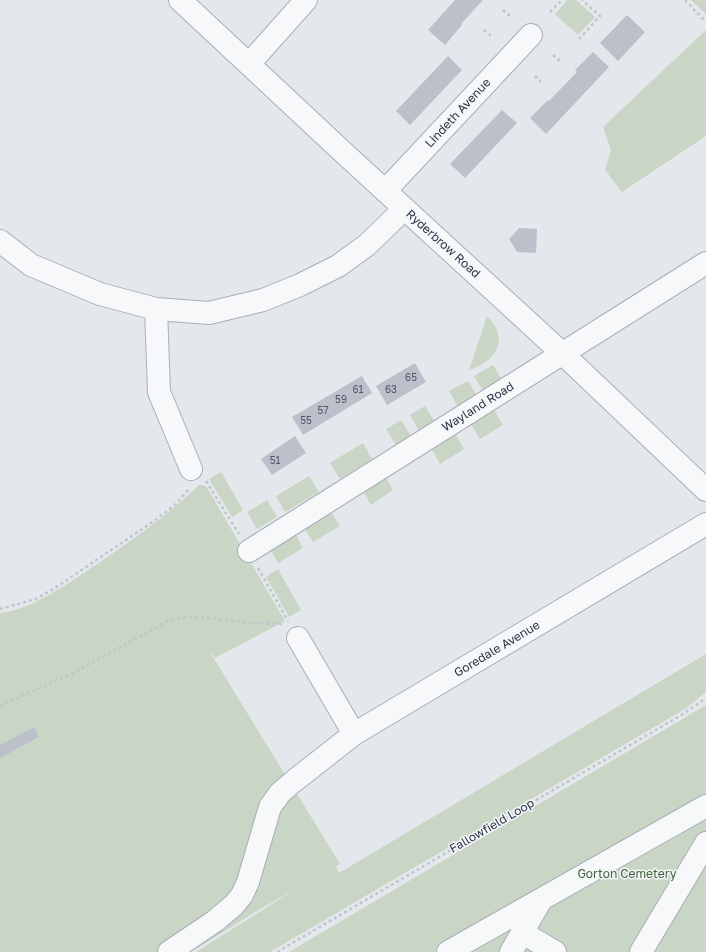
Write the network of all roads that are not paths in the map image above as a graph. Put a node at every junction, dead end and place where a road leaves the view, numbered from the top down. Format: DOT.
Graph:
graph roads {
  1 [pos="180,0"];
  2 [pos="306,0"];
  3 [pos="530,35"];
  4 [pos="249,64"];
  5 [pos="385,191"];
  6 [pos="404,209"];
  7 [pos="0,242"];
  8 [pos="706,263"];
  9 [pos="156,308"];
  10 [pos="563,354"];
  11 [pos="191,470"];
  12 [pos="706,490"];
  13 [pos="706,524"];
  14 [pos="249,551"];
  15 [pos="294,631"];
  16 [pos="354,734"];
  17 [pos="706,806"];
  18 [pos="706,843"];
  19 [pos="541,900"];
  20 [pos="523,933"];
  21 [pos="169,952"];
  22 [pos="448,952"];
  23 [pos="511,952"];
  24 [pos="555,952"];
  25 [pos="641,952"];
  1 -- 4 [label="street, Ryderbrow Road"];
  2 -- 4 [label="street"];
  3 -- 5 [label="street, Lindeth Avenue"];
  4 -- 5 [label="street, Ryderbrow Road"];
  5 -- 6 [label="street, Ryderbrow Road"];
  6 -- 9 [label="street"];
  6 -- 10 [label="street, Ryderbrow Road"];
  7 -- 9 [label="street"];
  8 -- 10 [label="street, Wayland Road"];
  9 -- 11 [label="street"];
  10 -- 12 [label="street, Ryderbrow Road"];
  10 -- 14 [label="street, Wayland Road"];
  13 -- 16 [label="street, Goredale Avenue"];
  15 -- 16 [label="street"];
  16 -- 21 [label="street, Goredale Avenue"];
  17 -- 19 [label="street"];
  18 -- 25 [label="street"];
  19 -- 20 [label="street"];
  19 -- 22 [label="street"];
  20 -- 23 [label="street"];
  20 -- 24 [label="street"];
}
